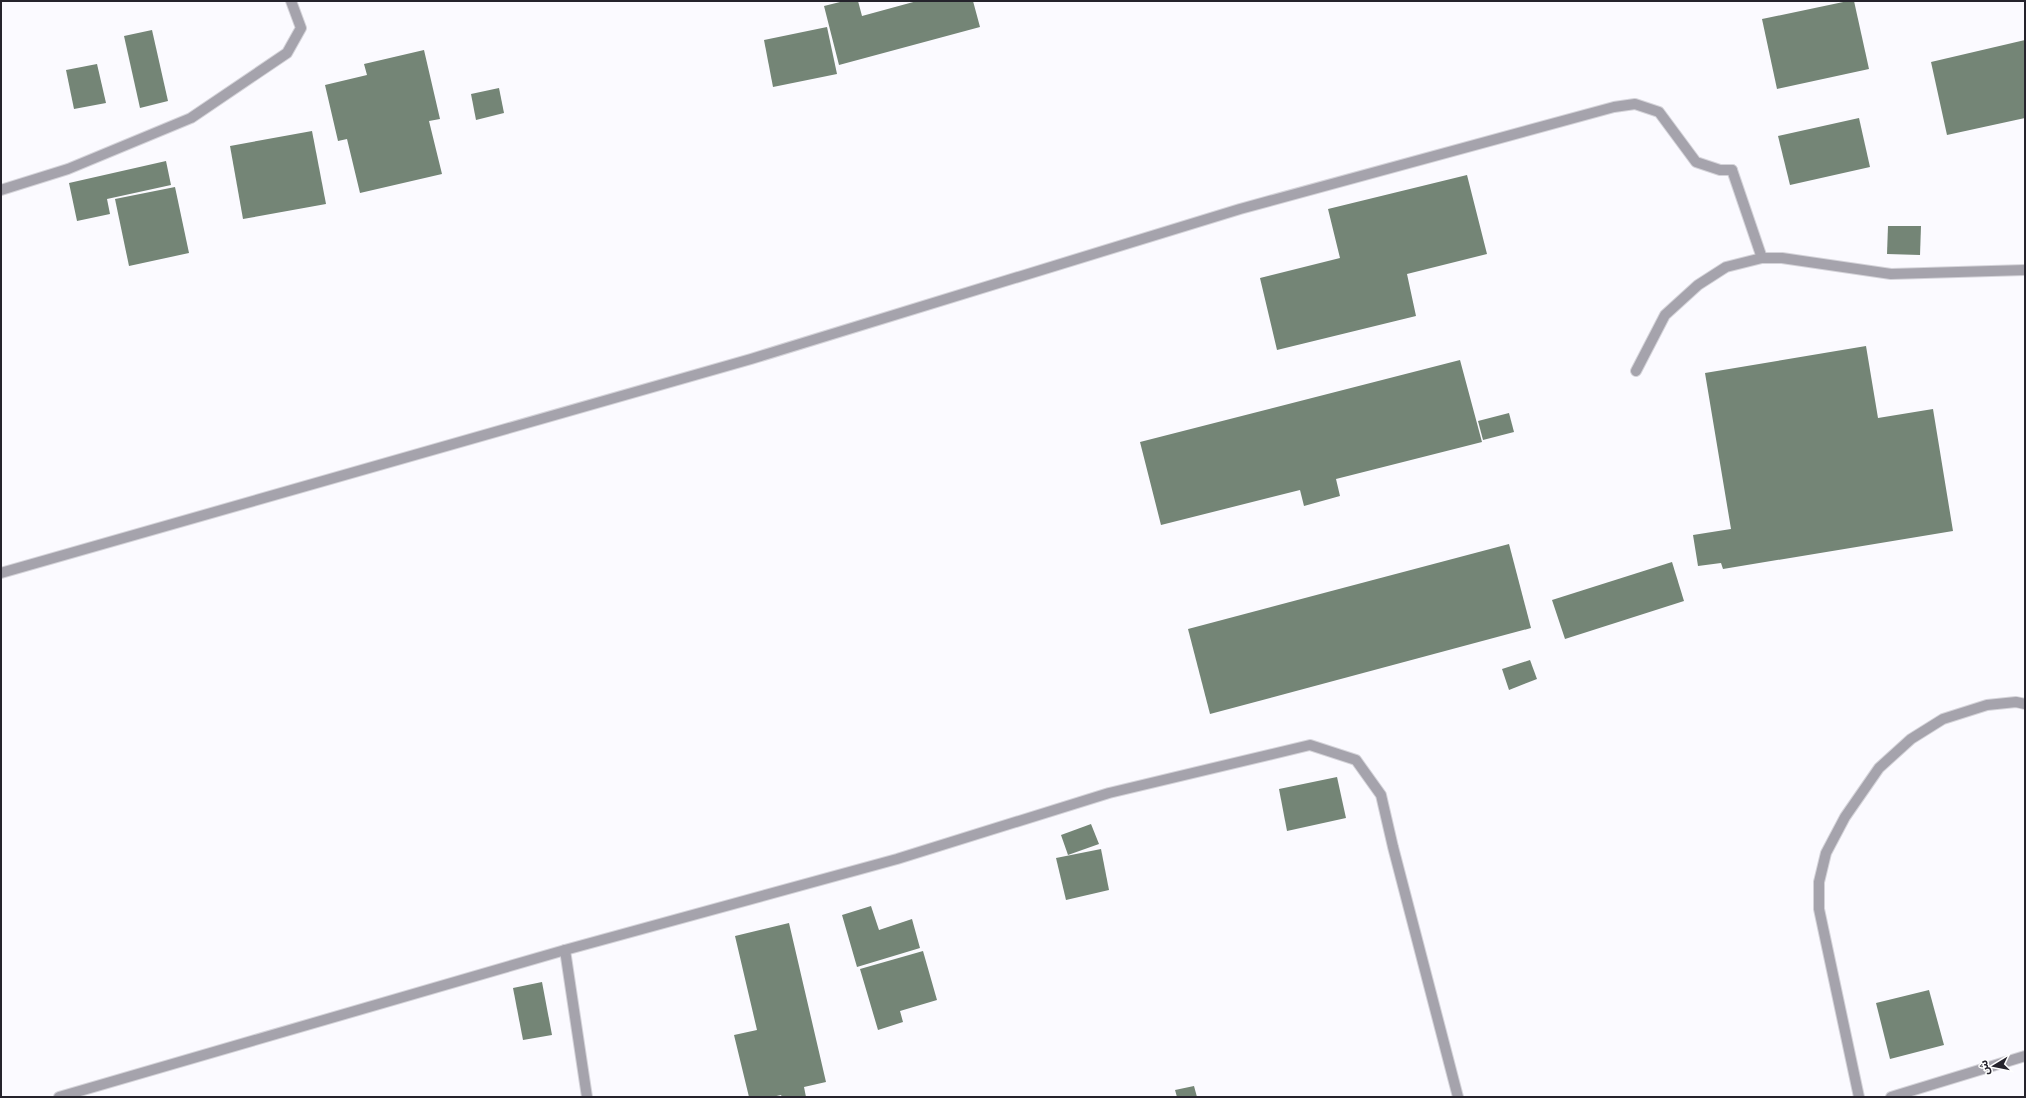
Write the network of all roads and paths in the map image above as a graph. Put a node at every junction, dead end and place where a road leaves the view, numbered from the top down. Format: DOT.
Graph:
graph roads {
  1 [pos="291,1"];
  2 [pos="1,190"];
  3 [pos="1762,258"];
  4 [pos="2025,270"];
  5 [pos="1636,371"];
  6 [pos="1,573"];
  7 [pos="2025,704"];
  8 [pos="565,950"];
  9 [pos="2025,1056"];
  10 [pos="59,1097"];
  11 [pos="587,1097"];
  12 [pos="1458,1097"];
  13 [pos="1860,1097"];
  14 [pos="1892,1097"];
  1 -- 2 [label="street"];
  3 -- 4 [label="street"];
  3 -- 5 [label="street"];
  3 -- 6 [label="street"];
  7 -- 13 [label="street"];
  8 -- 10 [label="street"];
  8 -- 11 [label="street"];
  8 -- 12 [label="street"];
  9 -- 14 [label="street"];
}
